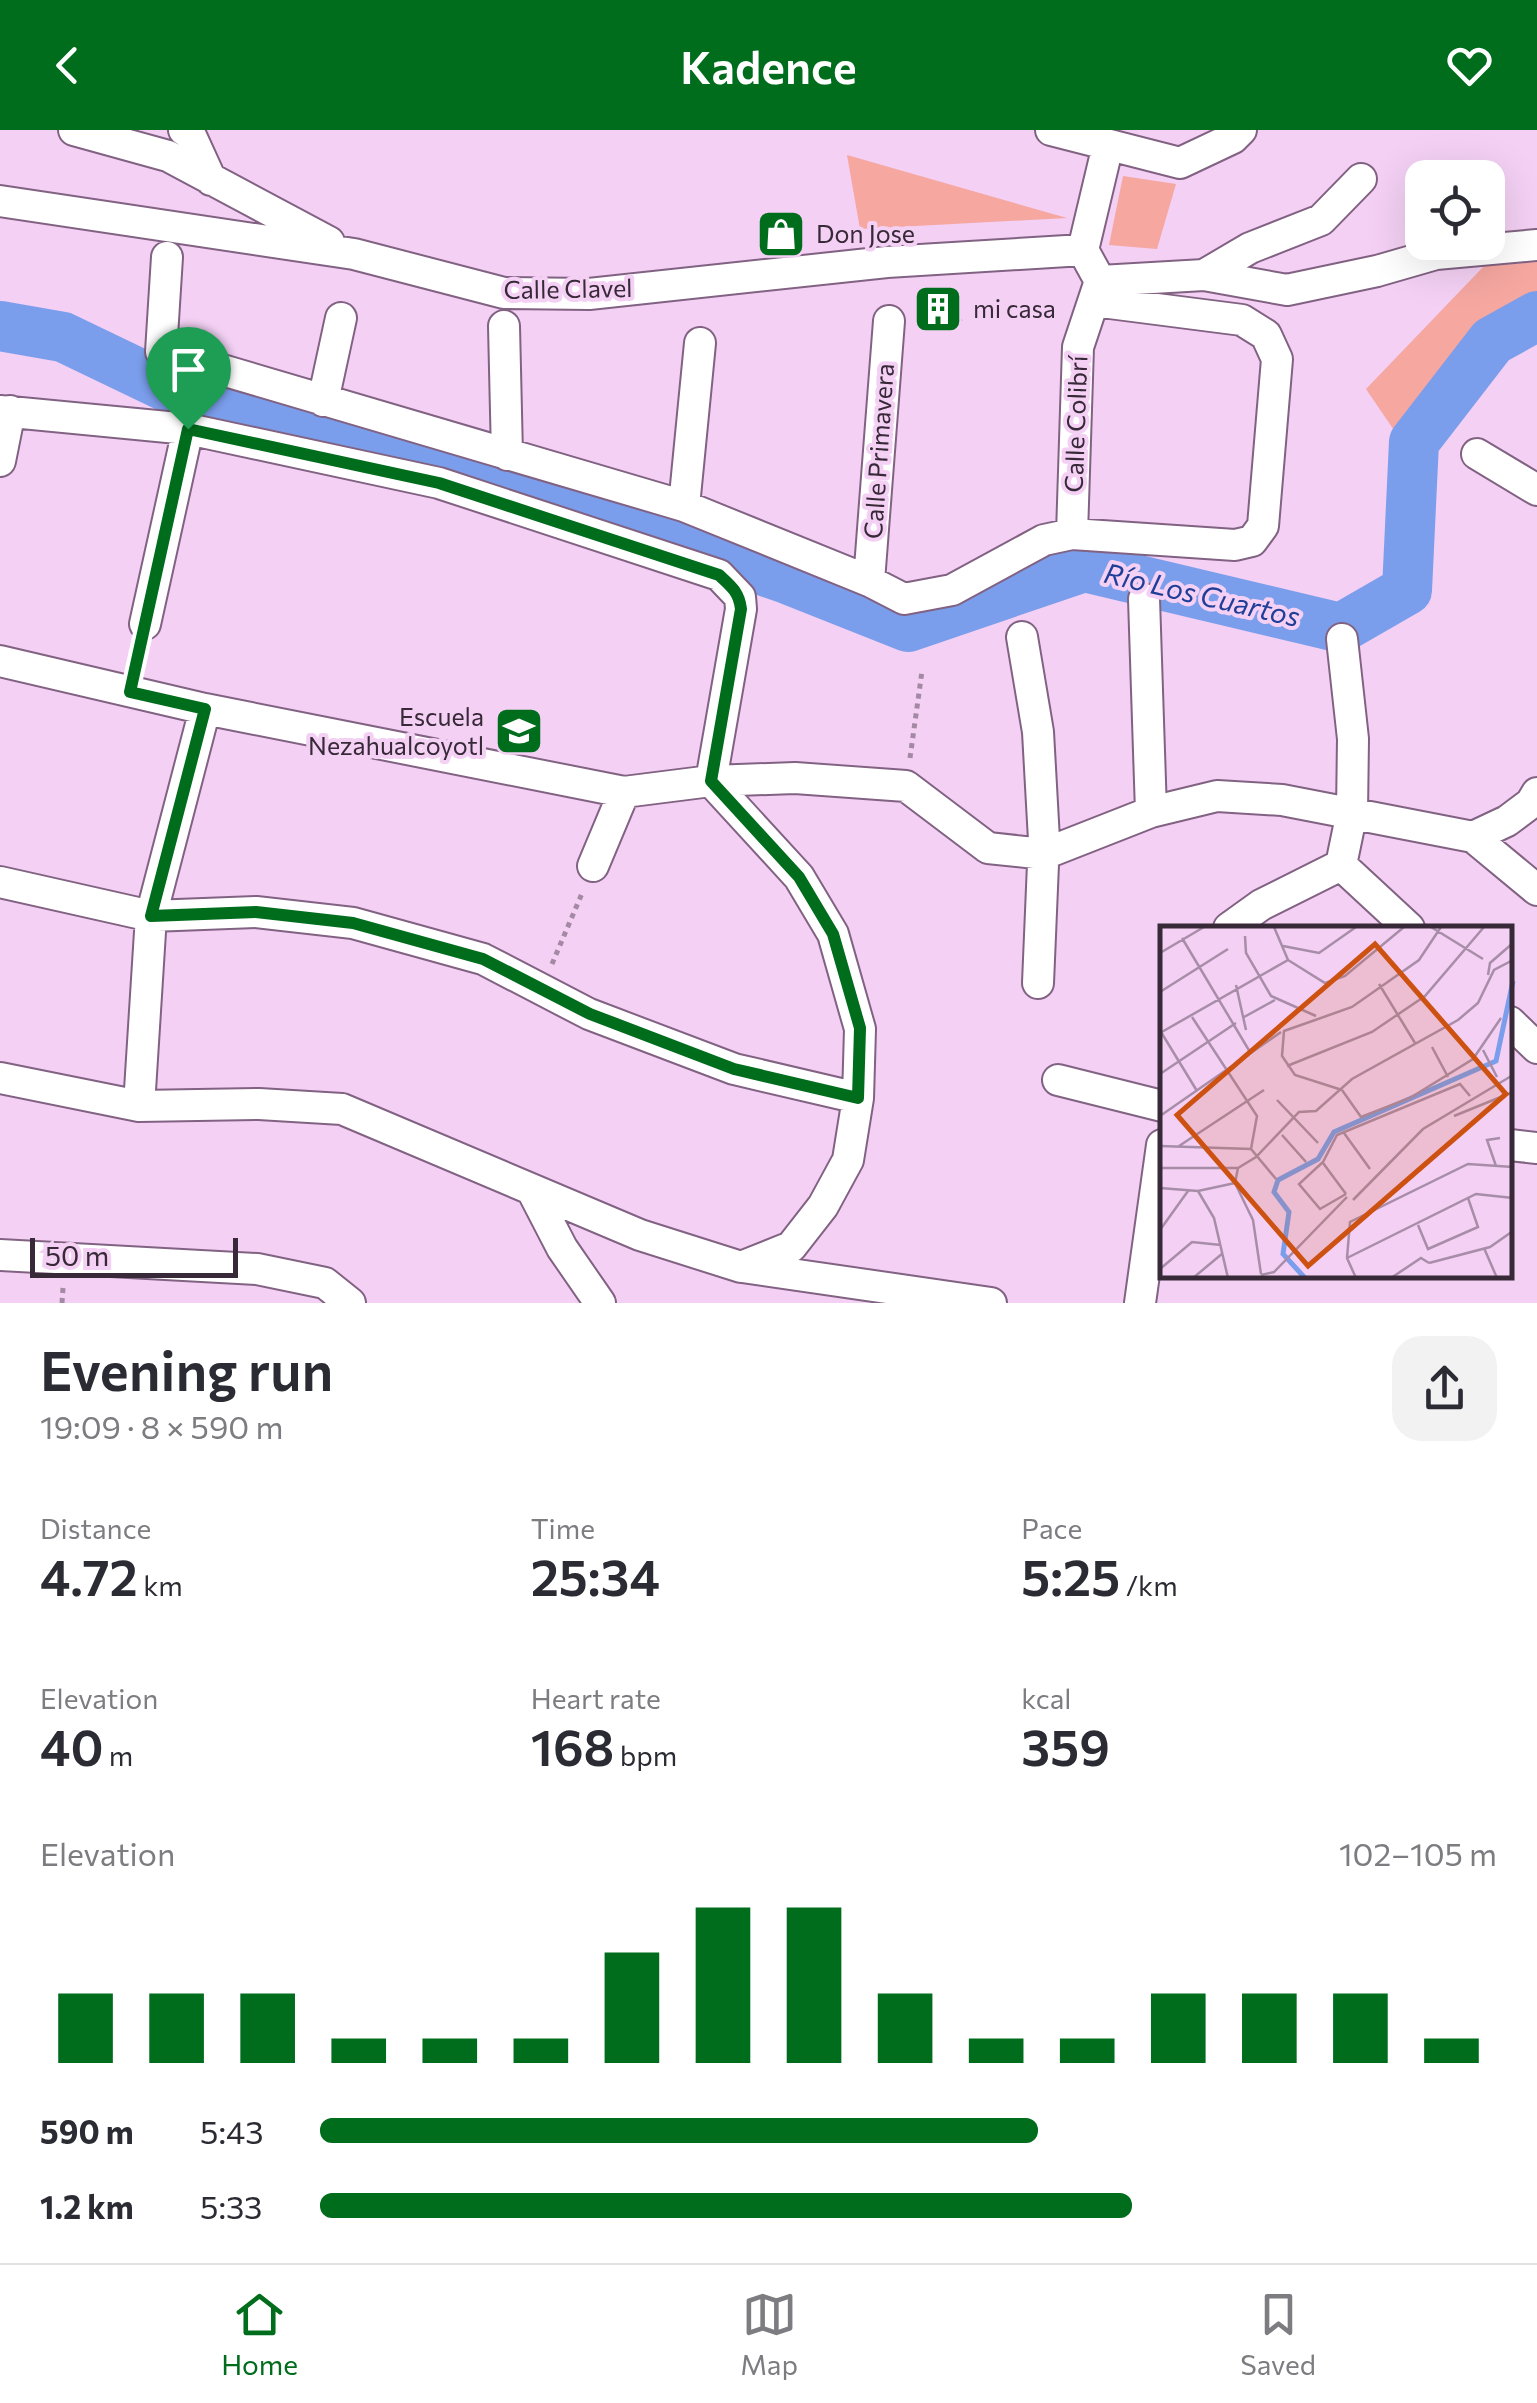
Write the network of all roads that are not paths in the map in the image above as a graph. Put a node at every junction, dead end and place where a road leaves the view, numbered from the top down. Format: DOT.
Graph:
graph roads {
  1 [pos="74,130"];
  2 [pos="184,130"];
  3 [pos="1051,130"];
  4 [pos="1241,130"];
  5 [pos="1108,144"];
  6 [pos="1361,178"];
  7 [pos="211,180"];
  8 [pos="0,202"];
  9 [pos="1528,245"];
  10 [pos="1084,250"];
  11 [pos="354,254"];
  12 [pos="167,257"];
  13 [pos="1204,275"];
  14 [pos="1097,291"];
  15 [pos="341,318"];
  16 [pos="889,321"];
  17 [pos="504,326"];
  18 [pos="700,343"];
  19 [pos="323,401"];
  20 [pos="5,411"];
  21 [pos="188,429"];
  22 [pos="1477,454"];
  23 [pos="507,456"];
  24 [pos="0,461"];
  25 [pos="1537,490"];
  26 [pos="684,506"];
  27 [pos="1072,534"];
  28 [pos="869,581"];
  29 [pos="1144,598"];
  30 [pos="145,624"];
  31 [pos="1022,637"];
  32 [pos="1342,639"];
  33 [pos="0,660"];
  34 [pos="205,709"];
  35 [pos="711,781"];
  36 [pos="624,792"];
  37 [pos="1537,792"];
  38 [pos="1152,812"];
  39 [pos="1352,812"];
  40 [pos="1473,837"];
  41 [pos="1044,854"];
  42 [pos="1341,865"];
  43 [pos="594,866"];
  44 [pos="0,882"];
  45 [pos="1537,890"];
  46 [pos="151,916"];
  47 [pos="1232,926"];
  48 [pos="1407,926"];
  49 [pos="1038,982"];
  50 [pos="1512,1024"];
  51 [pos="1537,1048"];
  52 [pos="0,1078"];
  53 [pos="1058,1080"];
  54 [pos="858,1098"];
  55 [pos="138,1106"];
  56 [pos="1160,1106"];
  57 [pos="1512,1144"];
  58 [pos="1537,1148"];
  59 [pos="1160,1159"];
  60 [pos="532,1190"];
  61 [pos="0,1255"];
  62 [pos="741,1266"];
  63 [pos="979,1302"];
  64 [pos="350,1303"];
  65 [pos="600,1303"];
  66 [pos="1140,1303"];
  1 -- 7 [label="street"];
  2 -- 7 [label="street"];
  3 -- 5 [label="street"];
  4 -- 5 [label="street"];
  5 -- 10 [label="street"];
  6 -- 13 [label="street"];
  7 -- 11 [label="street"];
  8 -- 11 [label="street, Calle Clavel"];
  9 -- 13 [label="street"];
  10 -- 11 [label="street, Calle Clavel"];
  10 -- 14 [label="street"];
  12 -- 19 [label="street"];
  13 -- 14 [label="street"];
  14 -- 27 [label="street, Calle Colibrí"];
  14 -- 27 [label="street"];
  15 -- 19 [label="street"];
  16 -- 28 [label="street, Calle Primavera"];
  17 -- 23 [label="street"];
  18 -- 26 [label="street"];
  19 -- 23 [label="street"];
  20 -- 21 [label="street"];
  20 -- 24 [label="street"];
  21 -- 30 [label="street"];
  21 -- 35 [label="street"];
  22 -- 25 [label="street"];
  23 -- 26 [label="street"];
  26 -- 28 [label="street"];
  27 -- 28 [label="street"];
  29 -- 38 [label="street"];
  31 -- 41 [label="street"];
  32 -- 39 [label="street"];
  33 -- 34 [label="street"];
  34 -- 36 [label="street"];
  34 -- 46 [label="street"];
  35 -- 36 [label="street"];
  35 -- 41 [label="street"];
  35 -- 54 [label="street"];
  36 -- 43 [label="street"];
  37 -- 40 [label="street"];
  38 -- 39 [label="street"];
  38 -- 41 [label="street"];
  39 -- 40 [label="street"];
  39 -- 42 [label="street"];
  40 -- 45 [label="street"];
  41 -- 49 [label="street"];
  42 -- 47 [label="street"];
  42 -- 48 [label="street"];
  44 -- 46 [label="street"];
  46 -- 54 [label="street"];
  46 -- 55 [label="street"];
  50 -- 51 [label="street"];
  52 -- 55 [label="street"];
  53 -- 56 [label="street"];
  54 -- 62 [label="street"];
  55 -- 60 [label="street"];
  57 -- 58 [label="street"];
  59 -- 66 [label="street"];
  60 -- 62 [label="street"];
  60 -- 65 [label="street"];
  61 -- 64 [label="street"];
  62 -- 63 [label="street"];
}
